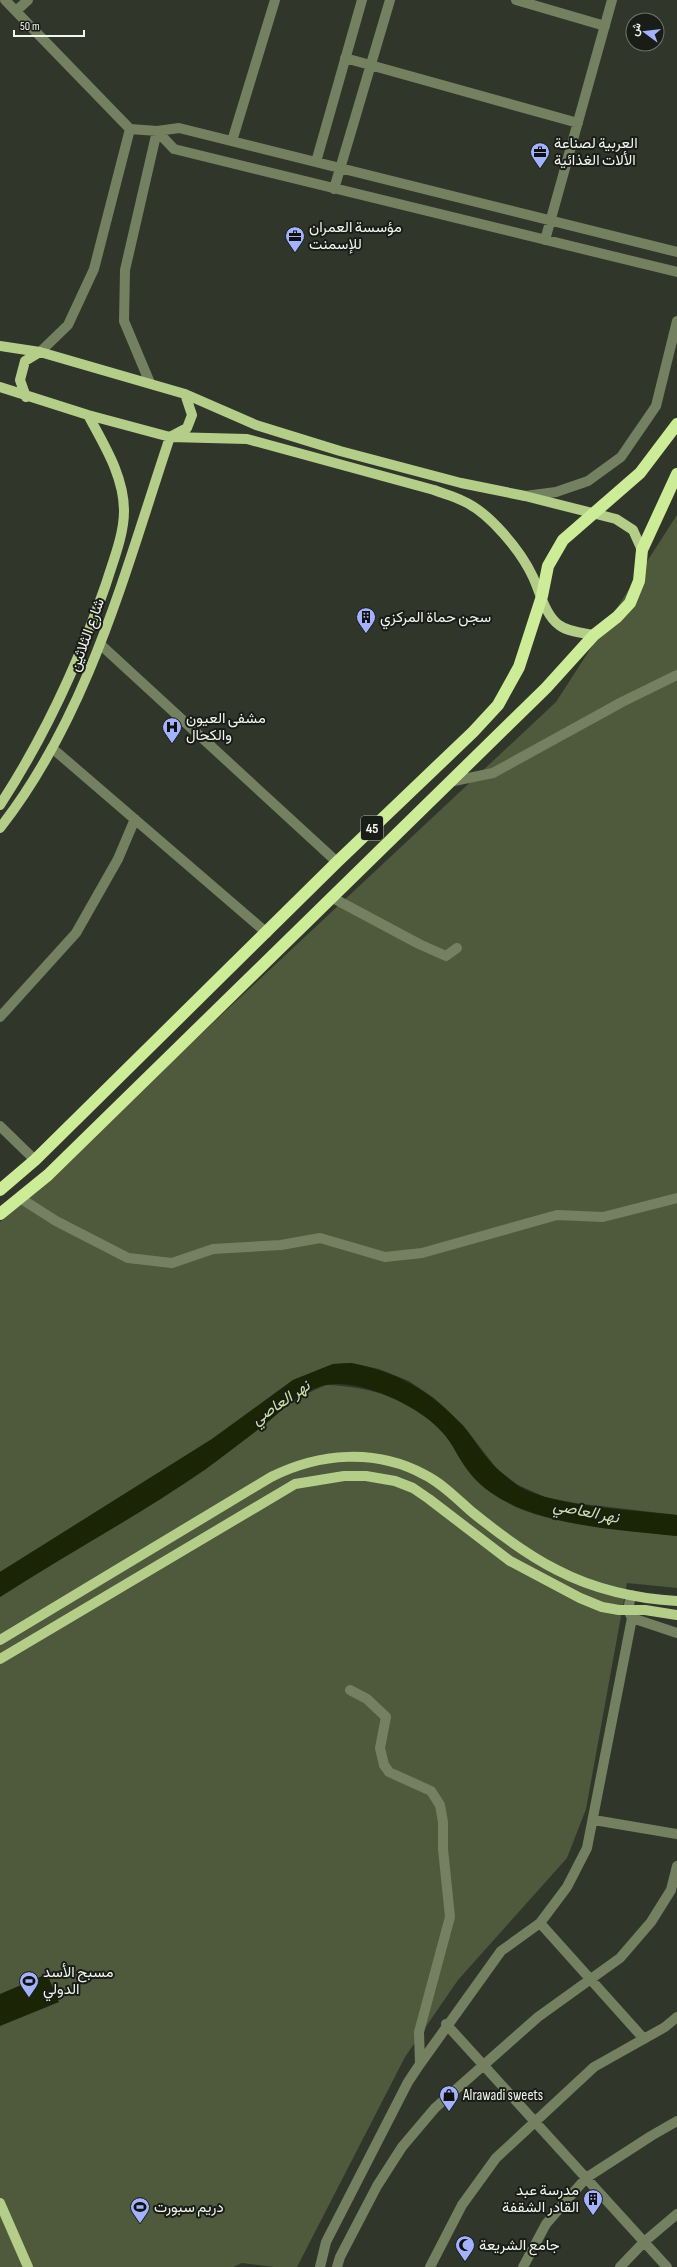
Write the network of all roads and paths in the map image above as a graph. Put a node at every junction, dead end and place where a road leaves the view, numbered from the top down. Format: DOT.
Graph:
graph roads {
  1 [pos="5,0"];
  2 [pos="28,0"];
  3 [pos="275,0"];
  4 [pos="362,0"];
  5 [pos="390,0"];
  6 [pos="516,0"];
  7 [pos="612,0"];
  8 [pos="16,11"];
  9 [pos="605,26"];
  10 [pos="346,58"];
  11 [pos="371,65"];
  12 [pos="578,123"];
  13 [pos="130,129"];
  14 [pos="157,132"];
  15 [pos="232,141"];
  16 [pos="316,162"];
  17 [pos="341,168"];
  18 [pos="334,189"];
  19 [pos="550,222"];
  20 [pos="545,240"];
  21 [pos="677,252"];
  22 [pos="677,272"];
  23 [pos="677,320"];
  24 [pos="0,346"];
  25 [pos="40,352"];
  26 [pos="150,383"];
  27 [pos="0,387"];
  28 [pos="185,394"];
  29 [pos="26,396"];
  30 [pos="88,415"];
  31 [pos="677,424"];
  32 [pos="170,437"];
  33 [pos="677,474"];
  34 [pos="525,496"];
  35 [pos="594,513"];
  36 [pos="642,550"];
  37 [pos="542,596"];
  38 [pos="594,635"];
  39 [pos="101,645"];
  40 [pos="677,675"];
  41 [pos="68,683"];
  42 [pos="83,689"];
  43 [pos="52,748"];
  44 [pos="449,782"];
  45 [pos="0,805"];
  46 [pos="135,819"];
  47 [pos="0,828"];
  48 [pos="337,862"];
  49 [pos="331,897"];
  50 [pos="267,933"];
  51 [pos="457,948"];
  52 [pos="0,1017"];
  53 [pos="0,1126"];
  54 [pos="35,1160"];
  55 [pos="0,1190"];
  56 [pos="20,1198"];
  57 [pos="677,1198"];
  58 [pos="0,1214"];
  59 [pos="631,1595"];
  60 [pos="674,1600"];
  61 [pos="630,1614"];
  62 [pos="677,1616"];
  63 [pos="677,1633"];
  64 [pos="0,1640"];
  65 [pos="0,1659"];
  66 [pos="350,1690"];
  67 [pos="594,1820"];
  68 [pos="677,1834"];
  69 [pos="677,1866"];
  70 [pos="540,1923"];
  71 [pos="590,1978"];
  72 [pos="677,2016"];
  73 [pos="446,2024"];
  74 [pos="644,2039"];
  75 [pos="420,2064"];
  76 [pos="484,2066"];
  77 [pos="677,2121"];
  78 [pos="536,2122"];
  79 [pos="586,2178"];
  80 [pos="0,2203"];
  81 [pos="677,2214"];
  82 [pos="644,2242"];
  83 [pos="28,2267"];
  84 [pos="320,2267"];
  85 [pos="337,2267"];
  86 [pos="430,2267"];
  87 [pos="523,2267"];
  88 [pos="620,2267"];
  89 [pos="668,2267"];
  1 -- 8 [label="street"];
  2 -- 8 [label="street"];
  3 -- 15 [label="street"];
  4 -- 10 [label="street"];
  5 -- 11 [label="street"];
  6 -- 9 [label="street"];
  7 -- 9 [label="street"];
  8 -- 13 [label="street"];
  9 -- 12 [label="street"];
  10 -- 11 [label="street"];
  10 -- 16 [label="street"];
  11 -- 12 [label="street"];
  11 -- 17 [label="street"];
  12 -- 19 [label="street"];
  13 -- 14 [label="street"];
  13 -- 25 [label="street"];
  14 -- 15 [label="street"];
  14 -- 18 [label="street"];
  14 -- 26 [label="street"];
  15 -- 16 [label="street"];
  16 -- 17 [label="street"];
  17 -- 18 [label="street"];
  17 -- 19 [label="street"];
  18 -- 20 [label="street"];
  19 -- 20 [label="street"];
  19 -- 21 [label="street"];
  20 -- 22 [label="street"];
  23 -- 34 [label="street"];
  24 -- 25 [label="main road"];
  25 -- 26 [label="main road"];
  25 -- 29 [label="main road"];
  26 -- 28 [label="main road"];
  27 -- 29 [label="main road"];
  28 -- 32 [label="main road"];
  28 -- 34 [label="main road"];
  29 -- 30 [label="main road"];
  30 -- 32 [label="main road"];
  30 -- 41 [label="main road"];
  31 -- 35 [label="highway, 45"];
  32 -- 37 [label="main road"];
  32 -- 39 [label="main road, شارع الثلاثين"];
  33 -- 36 [label="highway, 45"];
  34 -- 35 [label="main road"];
  35 -- 36 [label="main road"];
  35 -- 37 [label="highway, 45"];
  36 -- 38 [label="highway, 45"];
  37 -- 38 [label="main road"];
  37 -- 48 [label="highway, 45"];
  38 -- 44 [label="highway, 45"];
  39 -- 42 [label="main road, شارع الثلاثين"];
  39 -- 48 [label="street"];
  40 -- 44 [label="street"];
  41 -- 42 [label="main road"];
  41 -- 45 [label="main road"];
  42 -- 43 [label="main road, شارع الثلاثين"];
  43 -- 46 [label="street"];
  43 -- 47 [label="main road, شارع الثلاثين"];
  44 -- 49 [label="highway, 45"];
  46 -- 50 [label="street"];
  46 -- 52 [label="street"];
  48 -- 50 [label="highway, 45"];
  49 -- 51 [label="street"];
  49 -- 56 [label="highway, 45"];
  50 -- 54 [label="highway, 45"];
  53 -- 54 [label="street"];
  54 -- 55 [label="highway, 45"];
  56 -- 57 [label="street"];
  56 -- 58 [label="highway, 45"];
  59 -- 60 [label="main road"];
  59 -- 61 [label="street"];
  59 -- 64 [label="main road"];
  60 -- 62 [label="street"];
  61 -- 62 [label="main road"];
  61 -- 63 [label="street"];
  61 -- 65 [label="main road"];
  61 -- 67 [label="street"];
  66 -- 75 [label="street"];
  67 -- 68 [label="street"];
  67 -- 70 [label="street"];
  69 -- 71 [label="street"];
  70 -- 71 [label="street"];
  70 -- 73 [label="street"];
  71 -- 74 [label="street"];
  71 -- 76 [label="street"];
  72 -- 74 [label="street"];
  73 -- 75 [label="street"];
  73 -- 76 [label="street"];
  74 -- 78 [label="street"];
  75 -- 84 [label="street"];
  76 -- 78 [label="street"];
  76 -- 85 [label="street"];
  77 -- 79 [label="street"];
  78 -- 79 [label="street"];
  78 -- 86 [label="street"];
  79 -- 82 [label="street"];
  79 -- 87 [label="street"];
  80 -- 83 [label="main road"];
  81 -- 82 [label="street"];
  82 -- 88 [label="street"];
  82 -- 89 [label="street"];
}
